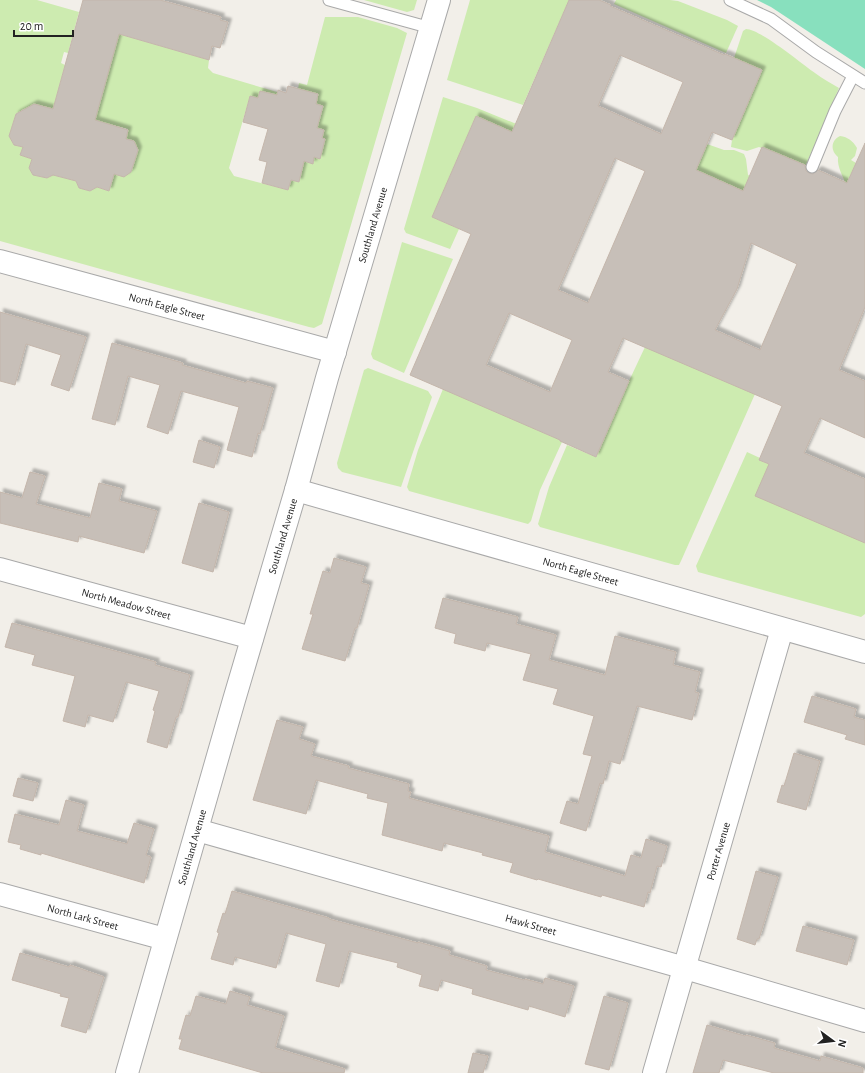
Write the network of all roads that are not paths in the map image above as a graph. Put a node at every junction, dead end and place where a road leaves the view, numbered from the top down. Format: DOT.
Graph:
graph roads {
  1 [pos="329,0"];
  2 [pos="439,0"];
  3 [pos="730,0"];
  4 [pos="431,28"];
  5 [pos="853,76"];
  6 [pos="865,83"];
  7 [pos="812,167"];
  8 [pos="0,262"];
  9 [pos="335,352"];
  10 [pos="296,490"];
  11 [pos="0,569"];
  12 [pos="782,629"];
  13 [pos="252,638"];
  14 [pos="865,652"];
  15 [pos="197,830"];
  16 [pos="0,894"];
  17 [pos="166,939"];
  18 [pos="685,968"];
  19 [pos="865,1021"];
  20 [pos="127,1073"];
  21 [pos="654,1073"];
  1 -- 4 [label="lane"];
  2 -- 4 [label="street, Southland Avenue"];
  3 -- 5 [label="lane"];
  4 -- 9 [label="street, Southland Avenue"];
  5 -- 6 [label="lane"];
  5 -- 7 [label="lane"];
  8 -- 9 [label="street, North Eagle Street"];
  9 -- 10 [label="street, Southland Avenue"];
  10 -- 12 [label="street, North Eagle Street"];
  10 -- 13 [label="street, Southland Avenue"];
  11 -- 13 [label="street, North Meadow Street"];
  12 -- 14 [label="street, North Eagle Street"];
  12 -- 18 [label="street, Porter Avenue"];
  13 -- 15 [label="street, Southland Avenue"];
  15 -- 17 [label="street, Southland Avenue"];
  15 -- 18 [label="street, Hawk Street"];
  16 -- 17 [label="street, North Lark Street"];
  17 -- 20 [label="street, Southland Avenue"];
  18 -- 19 [label="street, Hawk Street"];
  18 -- 21 [label="street, Porter Avenue"];
}
